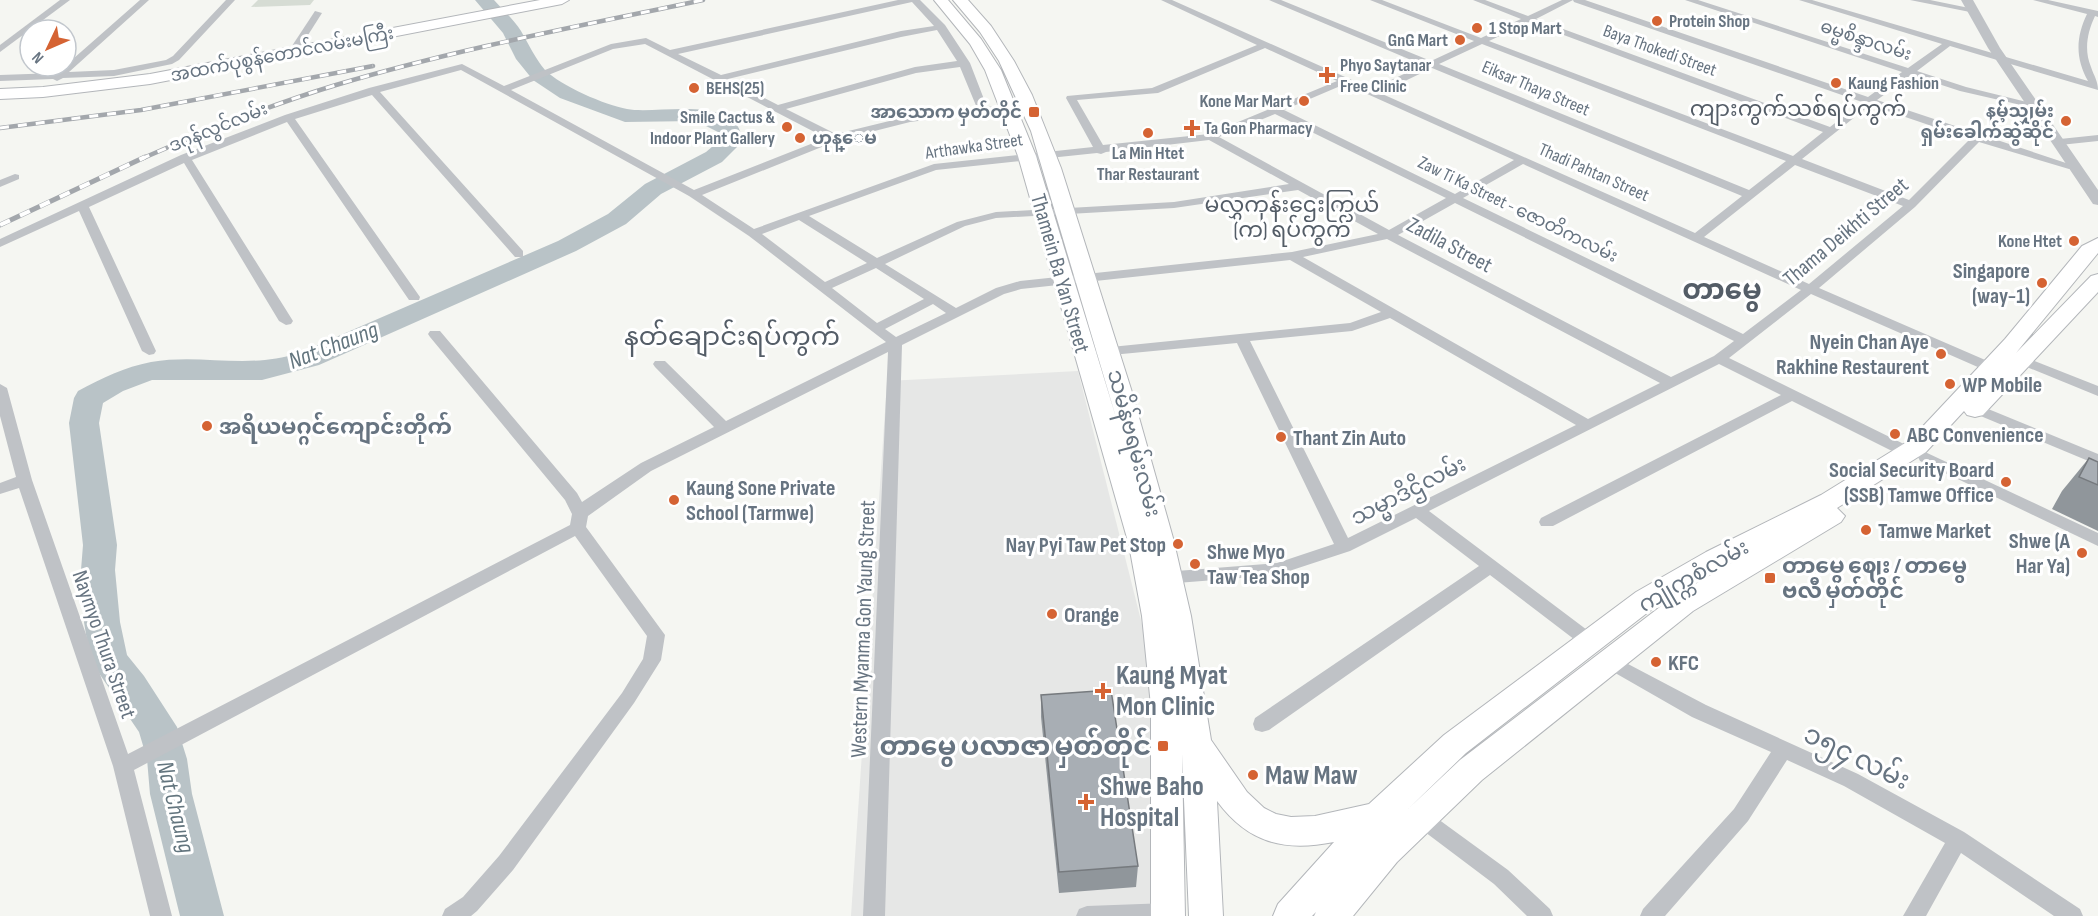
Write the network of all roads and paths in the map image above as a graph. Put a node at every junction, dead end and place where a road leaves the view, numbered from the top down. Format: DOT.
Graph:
graph roads {
  1 [pos="66,0"];
  2 [pos="144,0"];
  3 [pos="231,0"];
  4 [pos="562,0"];
  5 [pos="910,0"];
  6 [pos="915,0"];
  7 [pos="941,0"];
  8 [pos="960,0"];
  9 [pos="1273,0"];
  10 [pos="1374,0"];
  11 [pos="1477,0"];
  12 [pos="1569,0"];
  13 [pos="1577,0"];
  14 [pos="1689,0"];
  15 [pos="1803,0"];
  16 [pos="1914,0"];
  17 [pos="2037,0"];
  18 [pos="1173,1"];
  19 [pos="2056,2"];
  20 [pos="1969,5"];
  21 [pos="318,13"];
  22 [pos="2095,14"];
  23 [pos="1529,19"];
  24 [pos="942,27"];
  25 [pos="1483,41"];
  26 [pos="1949,43"];
  27 [pos="1265,45"];
  28 [pos="0,49"];
  29 [pos="293,52"];
  30 [pos="668,53"];
  31 [pos="78,59"];
  32 [pos="2002,59"];
  33 [pos="965,63"];
  34 [pos="1434,64"];
  35 [pos="1910,72"];
  36 [pos="78,74"];
  37 [pos="18,77"];
  38 [pos="0,78"];
  39 [pos="57,78"];
  40 [pos="718,79"];
  41 [pos="1347,80"];
  42 [pos="2097,87"];
  43 [pos="373,90"];
  44 [pos="503,90"];
  45 [pos="43,92"];
  46 [pos="1373,93"];
  47 [pos="0,94"];
  48 [pos="1870,100"];
  49 [pos="2034,105"];
  50 [pos="1008,107"];
  51 [pos="775,109"];
  52 [pos="983,110"];
  53 [pos="1277,111"];
  54 [pos="289,117"];
  55 [pos="1831,131"];
  56 [pos="1211,137"];
  57 [pos="835,138"];
  58 [pos="1977,138"];
  59 [pos="2098,138"];
  60 [pos="2060,142"];
  61 [pos="1101,150"];
  62 [pos="1038,155"];
  63 [pos="185,157"];
  64 [pos="1523,160"];
  65 [pos="1796,160"];
  66 [pos="2073,167"];
  67 [pos="15,177"];
  68 [pos="0,184"];
  69 [pos="1301,186"];
  70 [pos="693,194"];
  71 [pos="1751,195"];
  72 [pos="1457,199"];
  73 [pos="2098,201"];
  74 [pos="82,205"];
  75 [pos="1911,205"];
  76 [pos="1066,210"];
  77 [pos="1044,212"];
  78 [pos="802,217"];
  79 [pos="753,233"];
  80 [pos="1389,235"];
  81 [pos="1696,238"];
  82 [pos="0,243"];
  83 [pos="2098,244"];
  84 [pos="519,254"];
  85 [pos="1292,256"];
  86 [pos="873,263"];
  87 [pos="1075,280"];
  88 [pos="2098,280"];
  89 [pos="823,288"];
  90 [pos="1810,289"];
  91 [pos="414,297"];
  92 [pos="932,300"];
  93 [pos="956,313"];
  94 [pos="1391,313"];
  95 [pos="286,321"];
  96 [pos="877,328"];
  97 [pos="435,334"];
  98 [pos="1242,339"];
  99 [pos="1744,340"];
  100 [pos="895,343"];
  101 [pos="149,351"];
  102 [pos="1110,351"];
  103 [pos="1085,354"];
  104 [pos="1719,359"];
  105 [pos="660,364"];
  106 [pos="2007,368"];
  107 [pos="1671,383"];
  108 [pos="0,388"];
  109 [pos="2098,391"];
  110 [pos="1792,395"];
  111 [pos="1976,409"];
  112 [pos="1588,425"];
  113 [pos="725,429"];
  114 [pos="1917,455"];
  115 [pos="2098,460"];
  116 [pos="24,480"];
  117 [pos="0,489"];
  118 [pos="1417,510"];
  119 [pos="579,521"];
  120 [pos="1547,522"];
  121 [pos="2098,540"];
  122 [pos="1344,547"];
  123 [pos="1491,566"];
  124 [pos="1159,578"];
  125 [pos="1589,641"];
  126 [pos="1609,661"];
  127 [pos="1262,724"];
  128 [pos="1196,744"];
  129 [pos="1783,750"];
  130 [pos="123,766"];
  131 [pos="1377,816"];
  132 [pos="1420,817"];
  133 [pos="1957,839"];
  134 [pos="465,912"];
  135 [pos="1168,914"];
  136 [pos="161,916"];
  137 [pos="874,916"];
  138 [pos="1087,916"];
  139 [pos="1206,916"];
  140 [pos="1290,916"];
  141 [pos="1330,916"];
  142 [pos="1542,916"];
  143 [pos="1651,916"];
  144 [pos="1914,916"];
  145 [pos="2072,916"];
  1 -- 28 [label="street"];
  2 -- 31 [label="street"];
  3 -- 36 [label="street"];
  4 -- 29 [label="main road, အထက်ပုစွန်တောင်လမ်းမကြီး"];
  5 -- 30 [label="street"];
  6 -- 24 [label="street"];
  7 -- 50 [label="main road, Thamein Ba Yan Street"];
  8 -- 62 [label="main road, သမိန်ဗရမ်းလမ်း"];
  9 -- 34 [label="street, Eiksar Thaya Street"];
  10 -- 25 [label="street"];
  11 -- 23 [label="street, Baya Thokedi Street"];
  12 -- 23 [label="street"];
  13 -- 48 [label="street"];
  14 -- 35 [label="street, ဓမ္မစိန္ဒာလမ်း"];
  15 -- 26 [label="street"];
  16 -- 20 [label="street"];
  17 -- 19 [label="street"];
  18 -- 27 [label="street, Thadi Pahtan Street"];
  19 -- 22 [label="street"];
  20 -- 32 [label="street"];
  21 -- 29 [label="street"];
  22 -- 42 [label="street"];
  23 -- 25 [label="street"];
  23 -- 55 [label="street, Baya Thokedi Street"];
  24 -- 33 [label="street"];
  24 -- 40 [label="street"];
  25 -- 34 [label="street"];
  25 -- 65 [label="street"];
  26 -- 32 [label="street"];
  26 -- 35 [label="street"];
  27 -- 41 [label="street, Thadi Pahtan Street"];
  27 -- 61 [label="street"];
  29 -- 45 [label="main road, အထက်ပုစွန်တောင်လမ်းမကြီး"];
  30 -- 40 [label="street"];
  30 -- 44 [label="street"];
  32 -- 42 [label="street"];
  32 -- 49 [label="street"];
  33 -- 51 [label="street"];
  33 -- 52 [label="street"];
  34 -- 46 [label="street"];
  34 -- 71 [label="street, Eiksar Thaya Street"];
  35 -- 48 [label="street"];
  35 -- 49 [label="street, ဓမ္မစိန္ဒာလမ်း"];
  37 -- 38 [label="street"];
  39 -- 45 [label="street"];
  40 -- 51 [label="street"];
  41 -- 46 [label="street, Thadi Pahtan Street"];
  41 -- 53 [label="street, Arthawka Street"];
  43 -- 44 [label="street, ဒဂုန်လွင်လမ်း"];
  43 -- 54 [label="street, ဒဂုန်လွင်လမ်း"];
  43 -- 84 [label="street"];
  44 -- 70 [label="street"];
  45 -- 47 [label="main road, အထက်ပုစွန်တောင်လမ်းမကြီး"];
  46 -- 64 [label="street, Thadi Pahtan Street"];
  48 -- 55 [label="street"];
  48 -- 58 [label="street"];
  49 -- 60 [label="street"];
  50 -- 52 [label="street"];
  50 -- 62 [label="main road, Thamein Ba Yan Street"];
  51 -- 57 [label="street"];
  52 -- 57 [label="street"];
  53 -- 56 [label="street, Arthawka Street"];
  53 -- 72 [label="street, Zaw Ti Ka Street - ဇောတိကလမ်း"];
  54 -- 63 [label="street, ဒဂုန်လွင်လမ်း"];
  54 -- 91 [label="street"];
  55 -- 65 [label="street"];
  56 -- 61 [label="street, Arthawka Street"];
  56 -- 69 [label="street, Zadila Street"];
  57 -- 70 [label="street"];
  58 -- 66 [label="street"];
  58 -- 75 [label="street, Thama Deikhti Street"];
  59 -- 60 [label="street"];
  60 -- 66 [label="street"];
  61 -- 62 [label="street, Arthawka Street"];
  62 -- 76 [label="main road, သမိန်ဗရမ်းလမ်း"];
  62 -- 77 [label="main road, Thamein Ba Yan Street"];
  62 -- 78 [label="street, Arthawka Street"];
  63 -- 74 [label="street, ဒဂုန်လွင်လမ်း"];
  63 -- 95 [label="street"];
  64 -- 72 [label="street"];
  64 -- 81 [label="street, Thadi Pahtan Street"];
  65 -- 71 [label="street"];
  65 -- 75 [label="street"];
  66 -- 73 [label="street"];
  67 -- 68 [label="street"];
  69 -- 76 [label="street"];
  69 -- 80 [label="street, Zadila Street"];
  70 -- 79 [label="street"];
  71 -- 81 [label="street"];
  72 -- 80 [label="street"];
  72 -- 99 [label="street, Zaw Ti Ka Street - ဇောတိကလမ်း"];
  74 -- 82 [label="street, ဒဂုန်လွင်လမ်း"];
  74 -- 101 [label="street"];
  75 -- 90 [label="street, Thama Deikhti Street"];
  76 -- 77 [label="street"];
  76 -- 87 [label="main road, သမိန်ဗရမ်းလမ်း"];
  77 -- 86 [label="street"];
  77 -- 87 [label="main road, Thamein Ba Yan Street"];
  78 -- 79 [label="street, Arthawka Street"];
  78 -- 86 [label="street"];
  79 -- 89 [label="street"];
  80 -- 85 [label="street"];
  80 -- 107 [label="street, Zadila Street"];
  81 -- 90 [label="street, Thadi Pahtan Street"];
  83 -- 106 [label="main road, ကျိုက္ကစံလမ်း"];
  85 -- 87 [label="street"];
  85 -- 94 [label="street"];
  86 -- 89 [label="street"];
  86 -- 92 [label="street"];
  87 -- 93 [label="street"];
  87 -- 102 [label="main road, သမိန်ဗရမ်းလမ်း"];
  87 -- 103 [label="main road, Thamein Ba Yan Street"];
  88 -- 106 [label="main road, ကျိုက္ကစံလမ်း"];
  89 -- 96 [label="street"];
  90 -- 99 [label="street, Thama Deikhti Street"];
  90 -- 106 [label="street, Thadi Pahtan Street"];
  92 -- 93 [label="street"];
  92 -- 96 [label="street"];
  93 -- 100 [label="street"];
  94 -- 98 [label="street"];
  94 -- 112 [label="street"];
  96 -- 100 [label="street"];
  97 -- 119 [label="street"];
  98 -- 102 [label="street"];
  98 -- 122 [label="street"];
  99 -- 104 [label="street, Thama Deikhti Street"];
  100 -- 113 [label="street"];
  100 -- 137 [label="street, Western Myanma Gon Yaung Street"];
  102 -- 103 [label="street"];
  102 -- 124 [label="main road, သမိန်ဗရမ်းလမ်း"];
  103 -- 124 [label="main road, Thamein Ba Yan Street"];
  104 -- 107 [label="street, Thama Deikhti Street"];
  104 -- 110 [label="street"];
  105 -- 113 [label="street"];
  106 -- 109 [label="street, Thadi Pahtan Street"];
  106 -- 111 [label="main road, ကျိုက္ကစံလမ်း"];
  106 -- 114 [label="main road, ကျိုက္ကစံလမ်း"];
  107 -- 112 [label="street, သမ္မာဒိဌိလမ်း"];
  108 -- 116 [label="street, Naymyo Thura Street"];
  110 -- 114 [label="street"];
  110 -- 120 [label="street"];
  111 -- 114 [label="main road, ကျိုက္ကစံလမ်း"];
  111 -- 115 [label="street"];
  112 -- 118 [label="street, သမ္မာဒိဌိလမ်း"];
  113 -- 119 [label="street"];
  114 -- 121 [label="street"];
  114 -- 125 [label="main road, ကျိုက္ကစံလမ်း"];
  114 -- 126 [label="main road, ကျိုက္ကစံလမ်း"];
  116 -- 117 [label="street"];
  116 -- 130 [label="street, Naymyo Thura Street"];
  118 -- 122 [label="street, သမ္မာဒိဌိလမ်း"];
  118 -- 123 [label="street"];
  119 -- 130 [label="street"];
  119 -- 134 [label="street"];
  122 -- 124 [label="street, သမ္မာဒိဌိလမ်း"];
  123 -- 125 [label="street"];
  123 -- 127 [label="street"];
  124 -- 128 [label="main road, သမိန်ဗရမ်းလမ်း"];
  124 -- 135 [label="main road, Thamein Ba Yan Street"];
  125 -- 131 [label="main road, ကျိုက္ကစံလမ်း"];
  126 -- 129 [label="street, ၁၅၄ လမ်း"];
  126 -- 132 [label="main road, ကျိုက္ကစံလမ်း"];
  128 -- 131 [label="main road"];
  128 -- 139 [label="main road, သမိန်ဗရမ်းလမ်း"];
  129 -- 133 [label="street, ၁၅၄ လမ်း"];
  129 -- 143 [label="street"];
  130 -- 136 [label="street, Naymyo Thura Street"];
  131 -- 140 [label="main road, ကျိုက္ကစံလမ်း"];
  132 -- 141 [label="main road, ကျိုက္ကစံလမ်း"];
  132 -- 142 [label="street"];
  133 -- 144 [label="street"];
  133 -- 145 [label="street, ၁၅၄ လမ်း"];
  135 -- 138 [label="street"];
}
